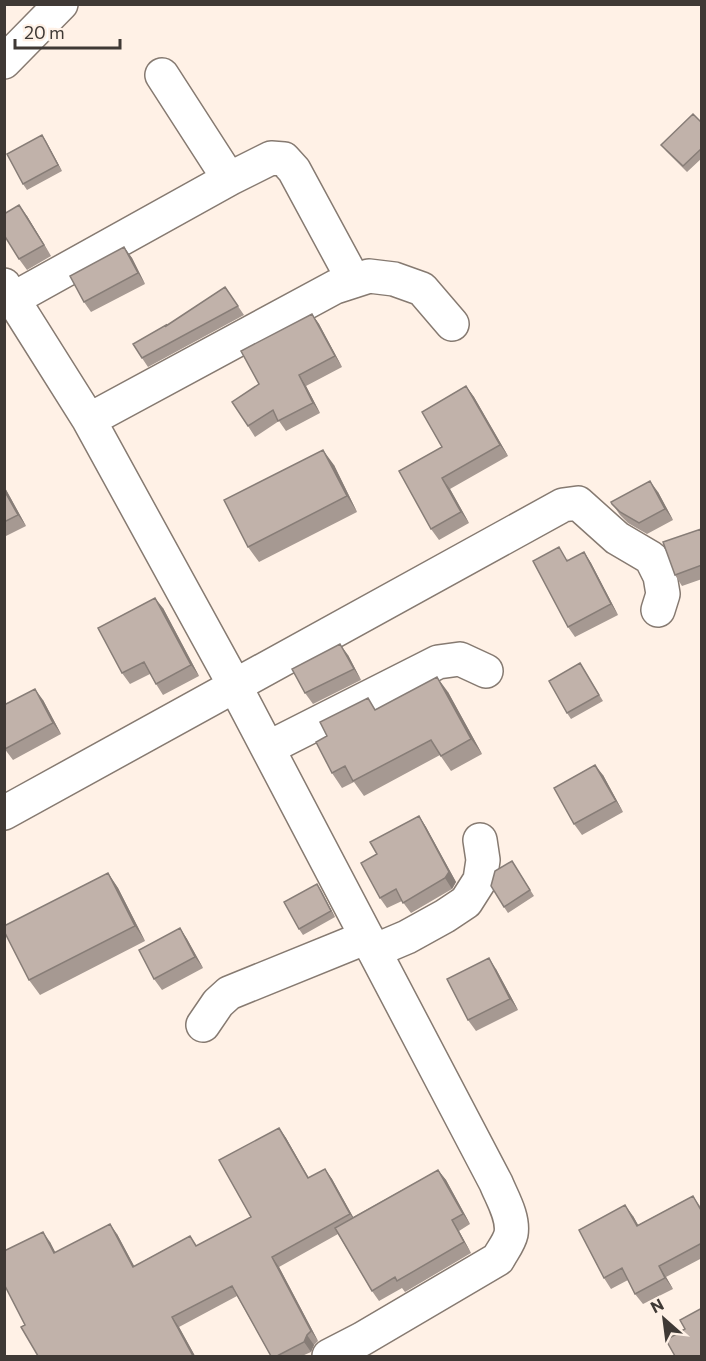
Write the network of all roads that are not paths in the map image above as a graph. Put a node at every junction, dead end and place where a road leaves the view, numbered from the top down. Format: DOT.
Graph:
graph roads {
  1 [pos="61,4"];
  2 [pos="4,62"];
  3 [pos="162,75"];
  4 [pos="230,178"];
  5 [pos="354,281"];
  6 [pos="9,292"];
  7 [pos="452,324"];
  8 [pos="89,420"];
  9 [pos="658,610"];
  10 [pos="486,671"];
  11 [pos="235,686"];
  12 [pos="268,748"];
  13 [pos="4,813"];
  14 [pos="480,840"];
  15 [pos="371,944"];
  16 [pos="203,1025"];
  17 [pos="329,1356"];
  1 -- 2 [label="street"];
  3 -- 4 [label="street"];
  4 -- 5 [label="street"];
  4 -- 6 [label="street"];
  5 -- 7 [label="street"];
  5 -- 8 [label="street"];
  6 -- 8 [label="street"];
  8 -- 11 [label="street"];
  9 -- 11 [label="street"];
  10 -- 12 [label="street"];
  11 -- 12 [label="street"];
  11 -- 13 [label="street"];
  12 -- 15 [label="street"];
  14 -- 15 [label="street"];
  15 -- 16 [label="street"];
  15 -- 17 [label="street"];
}
